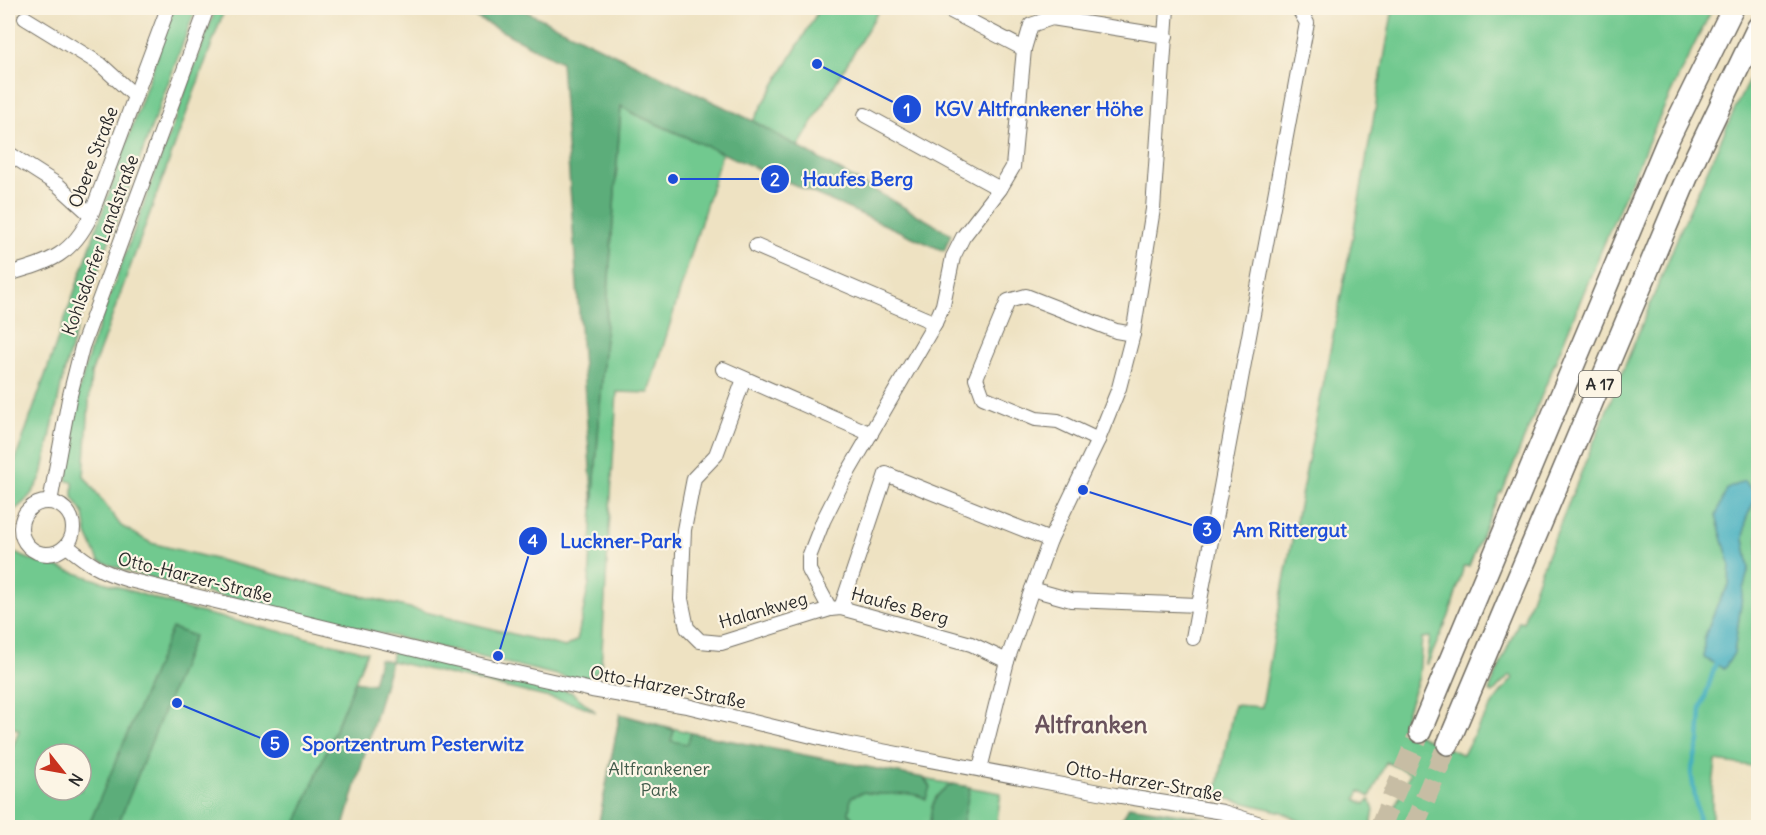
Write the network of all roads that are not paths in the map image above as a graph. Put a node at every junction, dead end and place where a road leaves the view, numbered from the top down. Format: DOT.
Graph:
graph roads {
  1 [pos="165,8"];
  2 [pos="207,8"];
  3 [pos="1167,8"];
  4 [pos="1298,8"];
  5 [pos="1733,8"];
  6 [pos="949,10"];
  7 [pos="26,18"];
  8 [pos="1758,27"];
  9 [pos="1166,36"];
  10 [pos="1024,49"];
  11 [pos="135,96"];
  12 [pos="865,115"];
  13 [pos="8,153"];
  14 [pos="1000,189"];
  15 [pos="91,215"];
  16 [pos="756,246"];
  17 [pos="8,274"];
  18 [pos="935,323"];
  19 [pos="1133,334"];
  20 [pos="723,369"];
  21 [pos="744,379"];
  22 [pos="871,434"];
  23 [pos="1098,440"];
  24 [pos="50,502"];
  25 [pos="14,531"];
  26 [pos="1050,540"];
  27 [pos="67,546"];
  28 [pos="1032,589"];
  29 [pos="1198,605"];
  30 [pos="836,608"];
  31 [pos="1193,638"];
  32 [pos="1007,661"];
  33 [pos="1420,732"];
  34 [pos="1448,744"];
  35 [pos="980,769"];
  36 [pos="1273,828"];
  1 -- 11 [label="street, Obere Straße"];
  2 -- 24 [label="street, Kohlsdorfer Landstraße"];
  3 -- 9 [label="street"];
  4 -- 29 [label="street"];
  5 -- 33 [label="highway, A 17"];
  6 -- 10 [label="street"];
  7 -- 11 [label="street"];
  8 -- 34 [label="highway, A 17"];
  9 -- 10 [label="street, Haufes Berg"];
  9 -- 19 [label="street"];
  10 -- 14 [label="street, Haufes Berg"];
  11 -- 15 [label="street, Obere Straße"];
  12 -- 14 [label="street"];
  13 -- 15 [label="street"];
  14 -- 18 [label="street, Haufes Berg"];
  15 -- 17 [label="street, Obere Straße"];
  16 -- 18 [label="street"];
  18 -- 22 [label="street, Haufes Berg"];
  19 -- 23 [label="street"];
  19 -- 23 [label="street"];
  20 -- 21 [label="street"];
  21 -- 22 [label="street"];
  21 -- 30 [label="street, Halankweg"];
  22 -- 30 [label="street, Haufes Berg"];
  23 -- 26 [label="street"];
  24 -- 25 [label="street"];
  24 -- 27 [label="street"];
  25 -- 27 [label="street"];
  26 -- 28 [label="street"];
  26 -- 30 [label="street"];
  27 -- 35 [label="street, Otto-Harzer-Straße"];
  28 -- 29 [label="street"];
  28 -- 32 [label="street"];
  29 -- 31 [label="street"];
  30 -- 32 [label="street, Haufes Berg"];
  32 -- 35 [label="street"];
  35 -- 36 [label="street, Otto-Harzer-Straße"];
}
